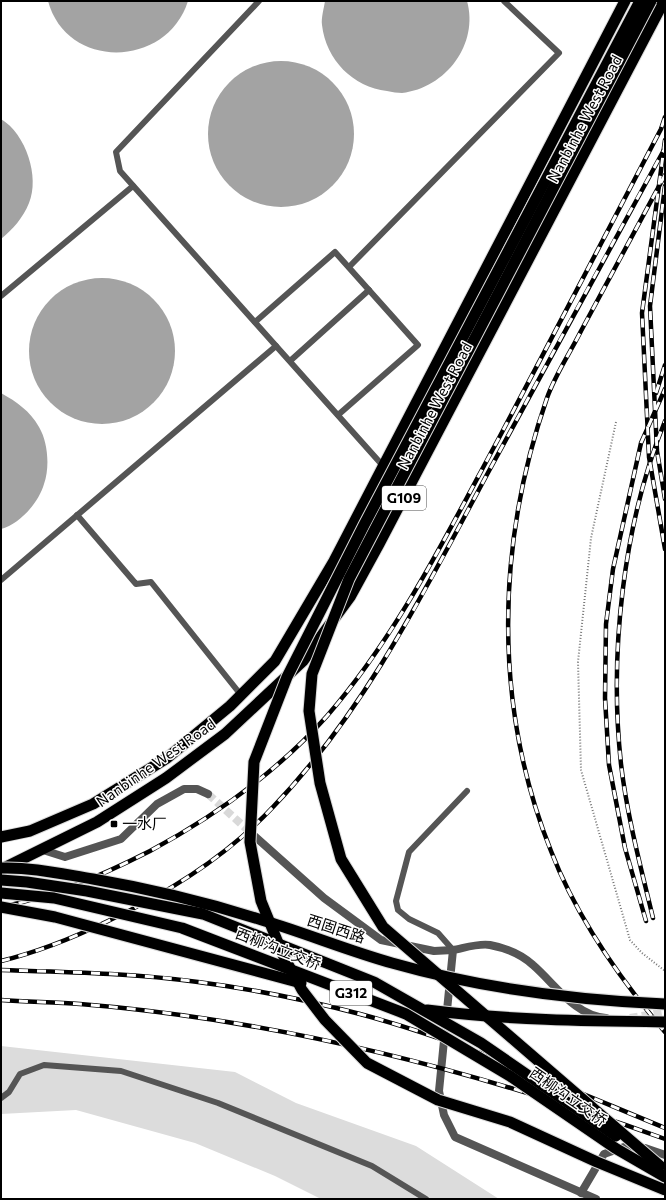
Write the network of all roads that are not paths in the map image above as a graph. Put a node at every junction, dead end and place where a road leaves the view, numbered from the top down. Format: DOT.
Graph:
graph roads {
  1 [pos="259,1"];
  2 [pos="504,1"];
  3 [pos="625,1"];
  4 [pos="640,1"];
  5 [pos="651,1"];
  6 [pos="664,1"];
  7 [pos="133,186"];
  8 [pos="349,267"];
  9 [pos="369,290"];
  10 [pos="1,296"];
  11 [pos="255,322"];
  12 [pos="276,346"];
  13 [pos="290,361"];
  14 [pos="338,415"];
  15 [pos="384,467"];
  16 [pos="77,515"];
  17 [pos="1,580"];
  18 [pos="241,695"];
  19 [pos="467,790"];
  20 [pos="208,794"];
  21 [pos="250,832"];
  22 [pos="1,837"];
  23 [pos="43,850"];
  24 [pos="1,868"];
  25 [pos="1,880"];
  26 [pos="1,893"];
  27 [pos="1,907"];
  28 [pos="454,950"];
  29 [pos="665,1004"];
  30 [pos="625,1019"];
  31 [pos="665,1022"];
  32 [pos="1,1098"];
  33 [pos="665,1155"];
  34 [pos="662,1168"];
  35 [pos="665,1177"];
  36 [pos="665,1190"];
  37 [pos="580,1193"];
  38 [pos="426,1199"];
  39 [pos="596,1199"];
  1 -- 7 [label="lane"];
  2 -- 8 [label="lane"];
  3 -- 15 [label="highway, Nanbinhe West Road / G109"];
  4 -- 36 [label="highway, bridge"];
  5 -- 34 [label="highway, bridge"];
  6 -- 23 [label="highway, Nanbinhe West Road / G109"];
  7 -- 10 [label="lane"];
  7 -- 11 [label="lane"];
  8 -- 9 [label="lane"];
  8 -- 11 [label="lane"];
  9 -- 13 [label="lane"];
  9 -- 14 [label="lane"];
  11 -- 12 [label="lane"];
  12 -- 13 [label="lane"];
  12 -- 16 [label="lane"];
  13 -- 14 [label="lane"];
  14 -- 15 [label="lane"];
  15 -- 18 [label="highway, Nanbinhe West Road / G109"];
  16 -- 17 [label="lane"];
  16 -- 18 [label="lane"];
  18 -- 22 [label="highway, Nanbinhe West Road / G109"];
  19 -- 28 [label="lane"];
  20 -- 23 [label="street"];
  21 -- 28 [label="street"];
  23 -- 24 [label="highway, Nanbinhe West Road / G109"];
  24 -- 29 [label="highway, 西固西路, bridge"];
  25 -- 34 [label="highway, 西柳沟立交桥 / G312, bridge"];
  26 -- 35 [label="highway, 西柳沟立交桥 / G312, bridge"];
  27 -- 31 [label="highway, bridge"];
  28 -- 30 [label="street"];
  28 -- 37 [label="street"];
  32 -- 38 [label="lane"];
  33 -- 37 [label="street"];
  37 -- 39 [label="street"];
}
